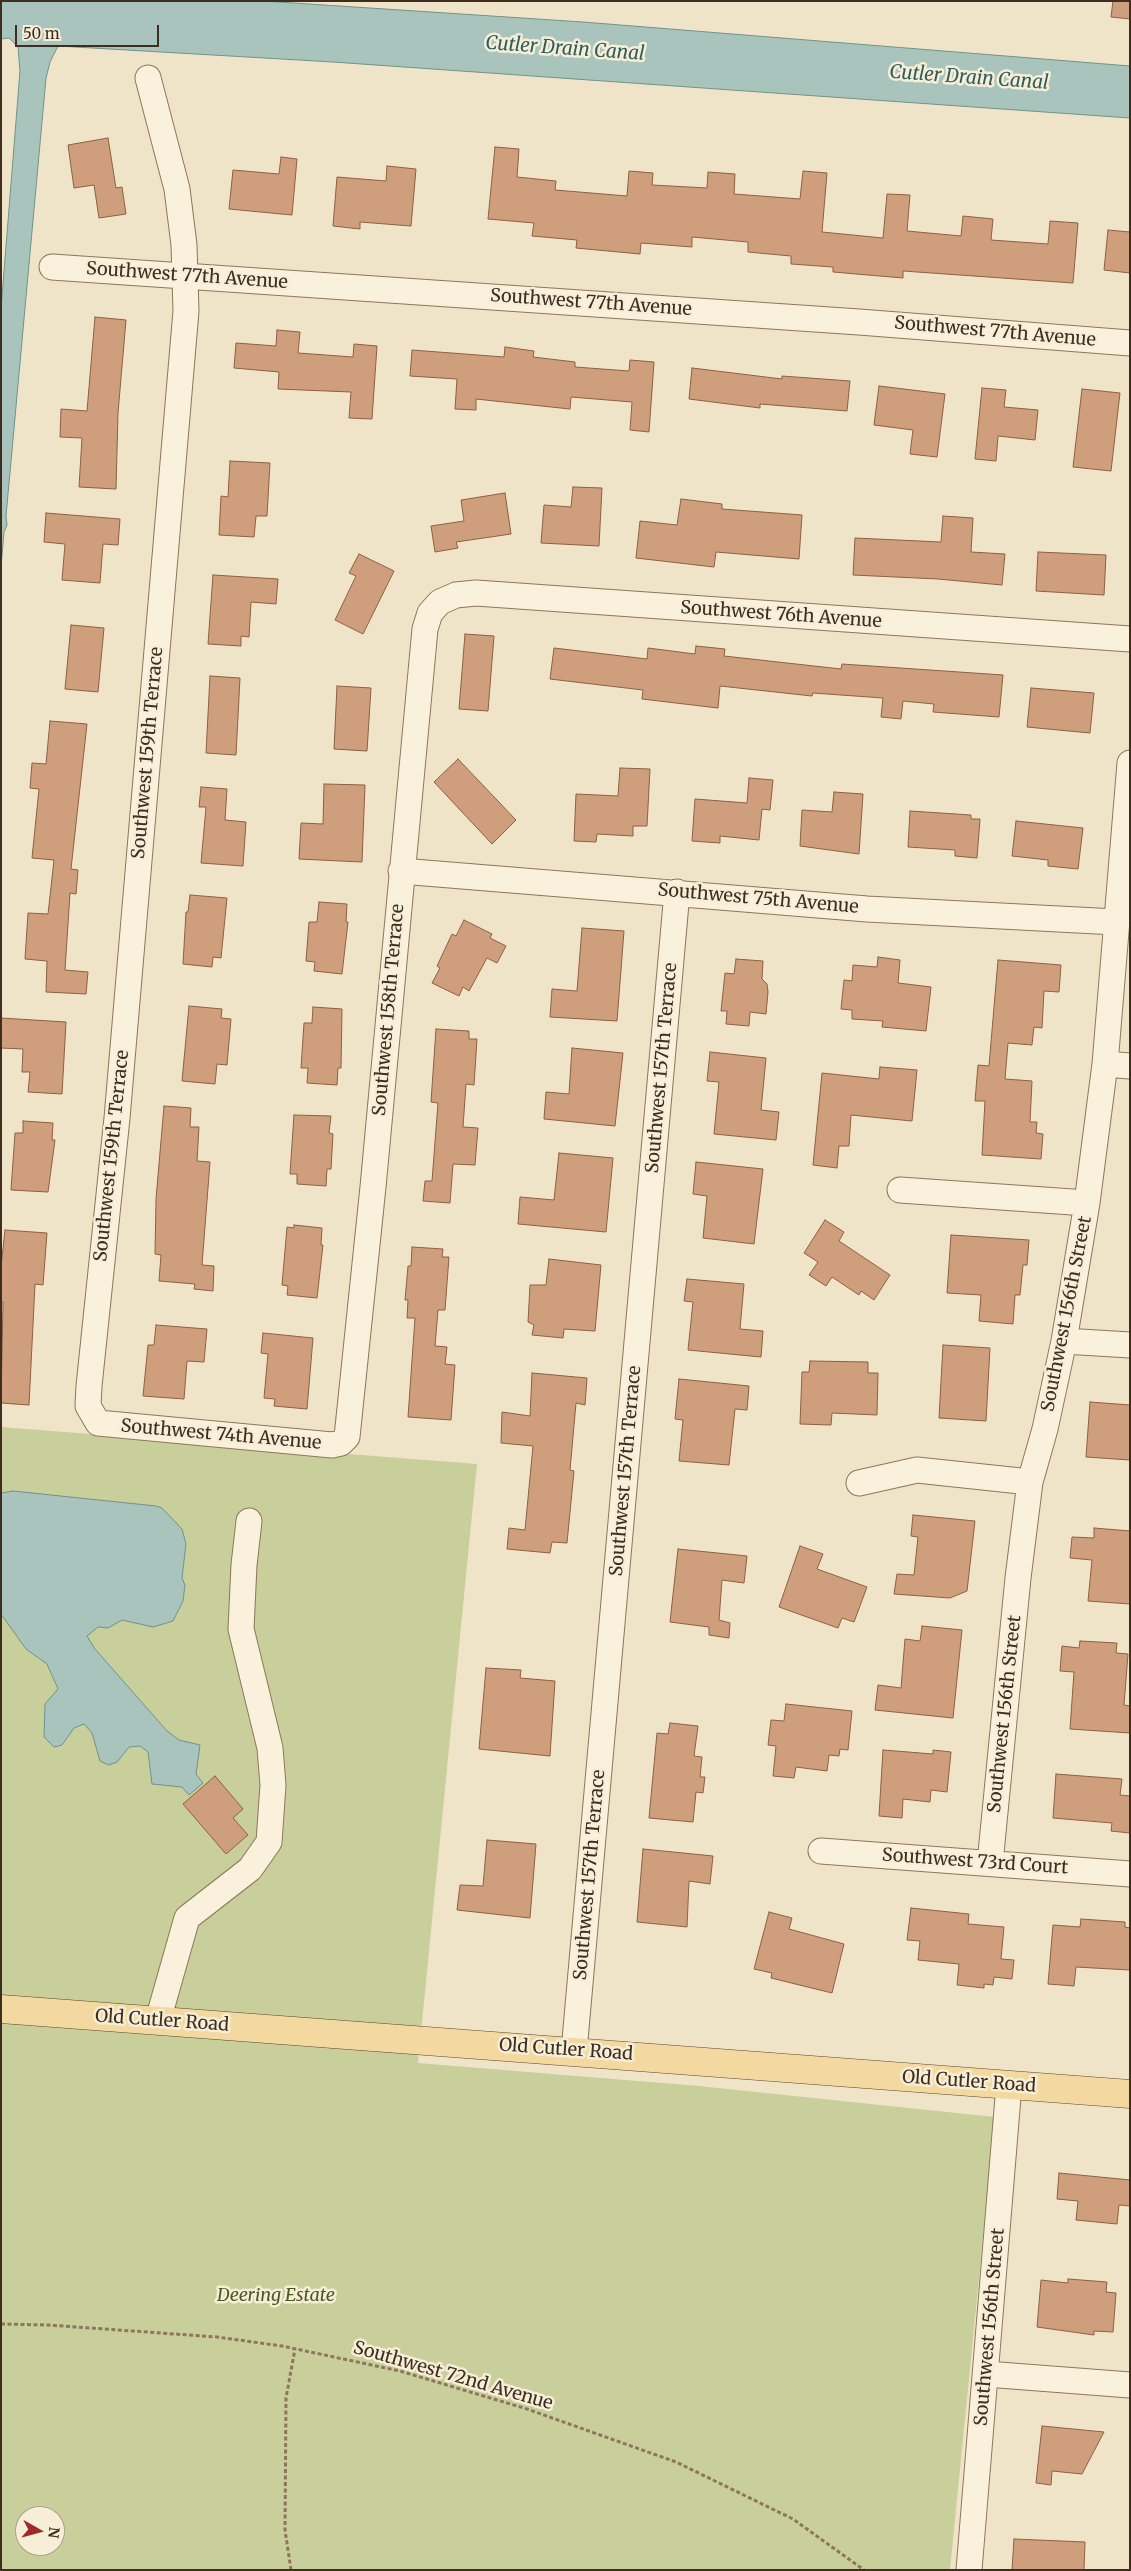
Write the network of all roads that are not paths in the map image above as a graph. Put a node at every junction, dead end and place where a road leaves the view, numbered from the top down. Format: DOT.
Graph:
graph roads {
  1 [pos="148,78"];
  2 [pos="52,267"];
  3 [pos="186,275"];
  4 [pos="1130,343"];
  5 [pos="436,605"];
  6 [pos="1130,639"];
  7 [pos="1130,763"];
  8 [pos="401,871"];
  9 [pos="677,892"];
  10 [pos="1116,922"];
  11 [pos="1105,1064"];
  12 [pos="1130,1066"];
  13 [pos="900,1190"];
  14 [pos="1087,1203"];
  15 [pos="1064,1340"];
  16 [pos="1130,1345"];
  17 [pos="351,1418"];
  18 [pos="103,1425"];
  19 [pos="1030,1482"];
  20 [pos="859,1483"];
  21 [pos="248,1521"];
  22 [pos="821,1851"];
  23 [pos="990,1863"];
  24 [pos="1130,1874"];
  25 [pos="1,2009"];
  26 [pos="158,2020"];
  27 [pos="574,2051"];
  28 [pos="1008,2085"];
  29 [pos="1130,2094"];
  30 [pos="986,2374"];
  31 [pos="1130,2385"];
  32 [pos="969,2570"];
  1 -- 3 [label="street, Southwest 159th Terrace"];
  2 -- 3 [label="street, Southwest 77th Avenue"];
  3 -- 4 [label="street, Southwest 77th Avenue"];
  3 -- 18 [label="street, Southwest 159th Terrace"];
  5 -- 6 [label="street, Southwest 76th Avenue"];
  5 -- 8 [label="street, Southwest 158th Terrace"];
  7 -- 10 [label="street, Southwest 156th Street"];
  8 -- 9 [label="street, Southwest 75th Avenue"];
  8 -- 17 [label="street, Southwest 158th Terrace"];
  9 -- 10 [label="street, Southwest 75th Avenue"];
  9 -- 27 [label="street, Southwest 157th Terrace"];
  10 -- 11 [label="street, Southwest 156th Street"];
  11 -- 12 [label="street"];
  11 -- 14 [label="street, Southwest 156th Street"];
  13 -- 14 [label="street"];
  14 -- 15 [label="street, Southwest 156th Street"];
  15 -- 16 [label="street"];
  15 -- 19 [label="street, Southwest 156th Street"];
  17 -- 18 [label="street, Southwest 74th Avenue"];
  19 -- 20 [label="street"];
  19 -- 23 [label="street, Southwest 156th Street"];
  21 -- 26 [label="street"];
  22 -- 23 [label="street, Southwest 73rd Court"];
  23 -- 24 [label="street, Southwest 73rd Court"];
  25 -- 26 [label="main road, Old Cutler Road"];
  26 -- 27 [label="main road, Old Cutler Road"];
  27 -- 28 [label="main road, Old Cutler Road"];
  28 -- 29 [label="main road, Old Cutler Road"];
  28 -- 30 [label="street, Southwest 156th Street"];
  30 -- 31 [label="street"];
  30 -- 32 [label="street, Southwest 156th Street"];
}
